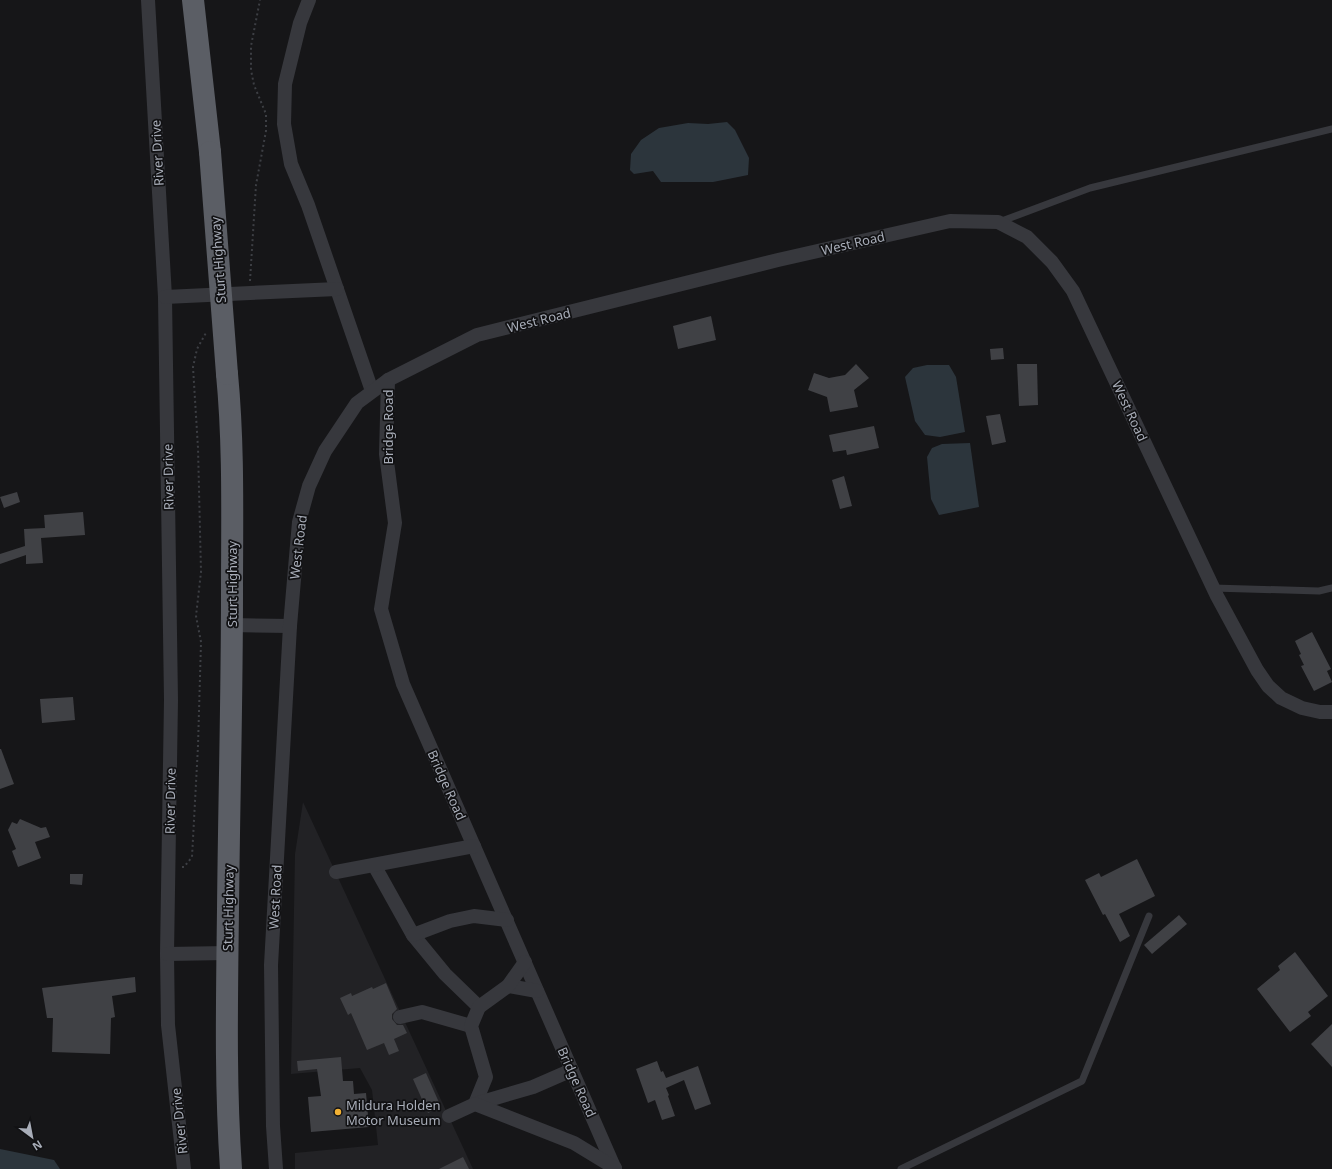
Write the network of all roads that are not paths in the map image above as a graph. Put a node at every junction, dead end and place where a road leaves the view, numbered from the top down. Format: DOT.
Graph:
graph roads {
  1 [pos="148,0"];
  2 [pos="193,0"];
  3 [pos="309,0"];
  4 [pos="1332,129"];
  5 [pos="998,222"];
  6 [pos="337,289"];
  7 [pos="165,297"];
  8 [pos="388,380"];
  9 [pos="372,391"];
  10 [pos="1213,588"];
  11 [pos="1332,588"];
  12 [pos="232,625"];
  13 [pos="290,626"];
  14 [pos="1332,712"];
  15 [pos="474,846"];
  16 [pos="374,865"];
  17 [pos="336,872"];
  18 [pos="1149,916"];
  19 [pos="506,920"];
  20 [pos="413,935"];
  21 [pos="227,953"];
  22 [pos="167,954"];
  23 [pos="525,962"];
  24 [pos="508,986"];
  25 [pos="537,991"];
  26 [pos="478,1007"];
  27 [pos="400,1017"];
  28 [pos="471,1026"];
  29 [pos="572,1070"];
  30 [pos="475,1104"];
  31 [pos="448,1116"];
  32 [pos="184,1169"];
  33 [pos="231,1169"];
  34 [pos="276,1169"];
  35 [pos="615,1169"];
  36 [pos="901,1169"];
  1 -- 7 [label="street, River Drive"];
  2 -- 12 [label="highway, Sturt Highway, bridge"];
  3 -- 6 [label="street"];
  4 -- 5 [label="lane"];
  5 -- 8 [label="street, West Road"];
  5 -- 10 [label="street, West Road"];
  6 -- 7 [label="street"];
  6 -- 9 [label="street"];
  7 -- 22 [label="street, River Drive"];
  8 -- 9 [label="street, West Road"];
  8 -- 15 [label="street, Bridge Road"];
  9 -- 13 [label="street, West Road"];
  10 -- 11 [label="lane"];
  10 -- 14 [label="street, West Road"];
  12 -- 13 [label="street"];
  12 -- 21 [label="highway, Sturt Highway"];
  13 -- 34 [label="street, West Road"];
  15 -- 16 [label="street"];
  15 -- 19 [label="street, Bridge Road"];
  16 -- 17 [label="street"];
  16 -- 20 [label="street"];
  18 -- 36 [label="lane"];
  19 -- 20 [label="street"];
  19 -- 23 [label="street, Bridge Road"];
  20 -- 26 [label="street"];
  21 -- 22 [label="street"];
  21 -- 33 [label="highway, Sturt Highway"];
  22 -- 32 [label="street, River Drive"];
  23 -- 24 [label="street"];
  23 -- 25 [label="street, Bridge Road"];
  24 -- 25 [label="street"];
  24 -- 26 [label="street"];
  25 -- 29 [label="street, Bridge Road"];
  26 -- 28 [label="street"];
  27 -- 28 [label="street"];
  28 -- 30 [label="street"];
  29 -- 30 [label="street"];
  29 -- 35 [label="street, Bridge Road"];
  30 -- 31 [label="street"];
  30 -- 35 [label="street"];
}
